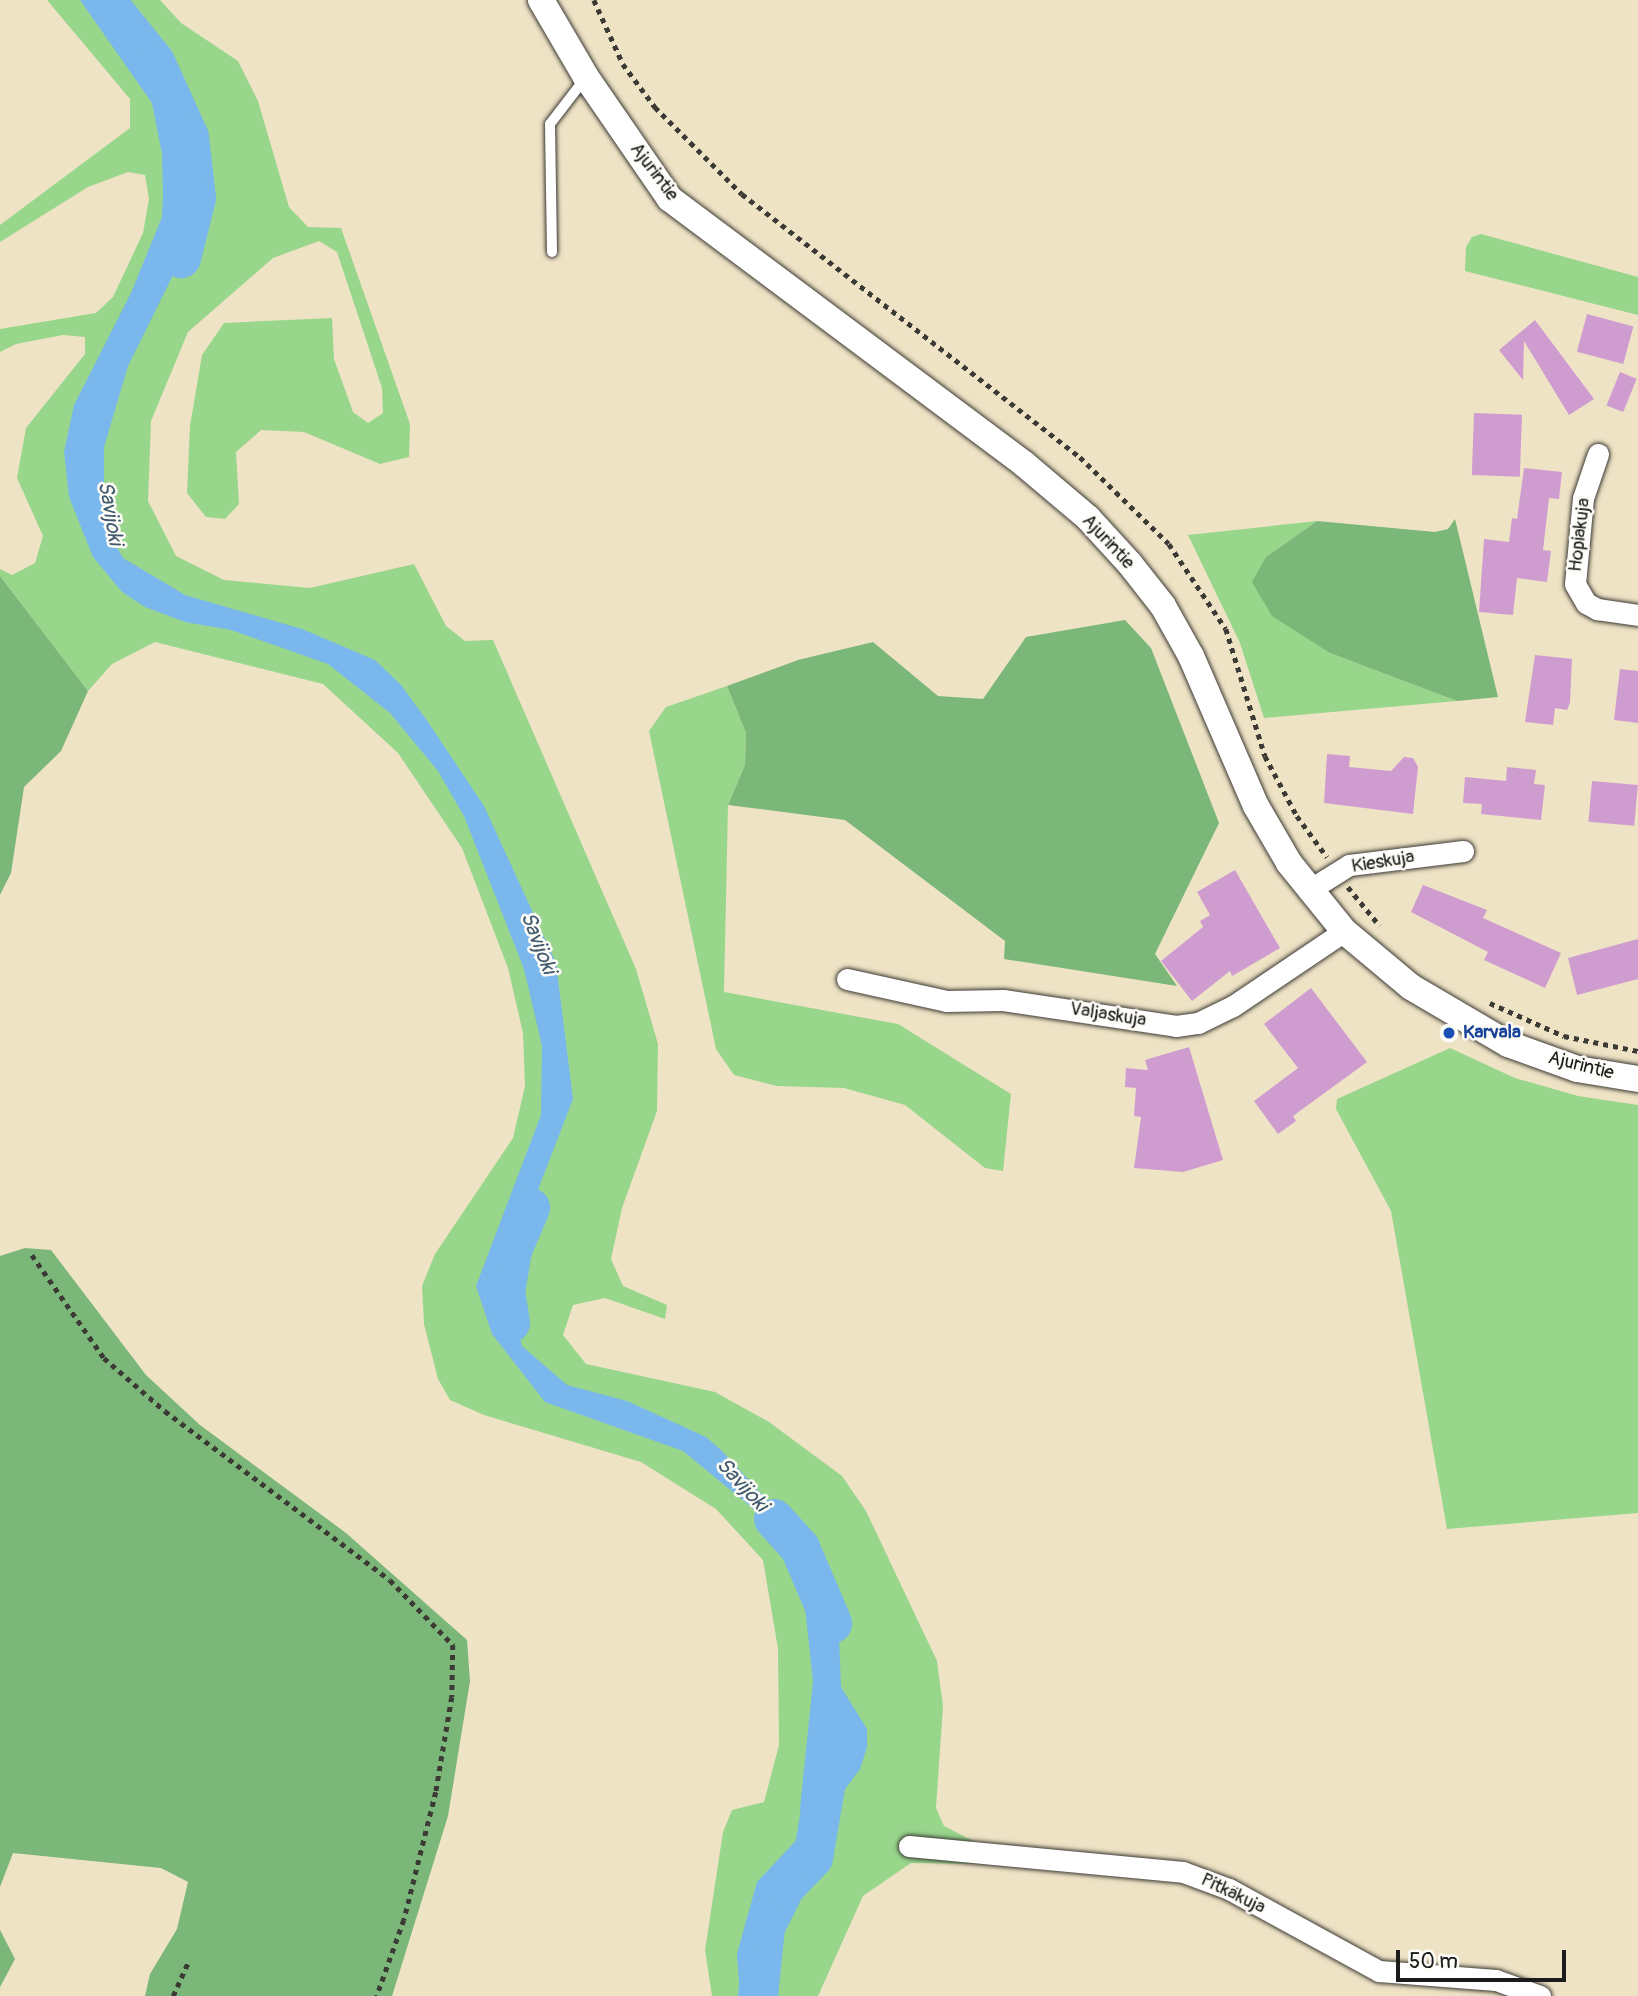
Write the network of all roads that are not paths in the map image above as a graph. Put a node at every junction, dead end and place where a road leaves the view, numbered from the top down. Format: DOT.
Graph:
graph roads {
  1 [pos="541,0"];
  2 [pos="586,76"];
  3 [pos="552,252"];
  4 [pos="1598,454"];
  5 [pos="1638,615"];
  6 [pos="1463,851"];
  7 [pos="1309,890"];
  8 [pos="1344,931"];
  9 [pos="847,979"];
  10 [pos="1638,1079"];
  11 [pos="909,1846"];
  12 [pos="1540,1996"];
  1 -- 2 [label="street, Ajurintie"];
  2 -- 3 [label="lane"];
  2 -- 7 [label="street, Ajurintie"];
  4 -- 5 [label="street, Hopiakuja"];
  6 -- 7 [label="street, Kieskuja"];
  7 -- 8 [label="street, Ajurintie"];
  8 -- 9 [label="street, Valjaskuja"];
  8 -- 10 [label="street, Ajurintie"];
  11 -- 12 [label="street, Pitkäkuja"];
}
